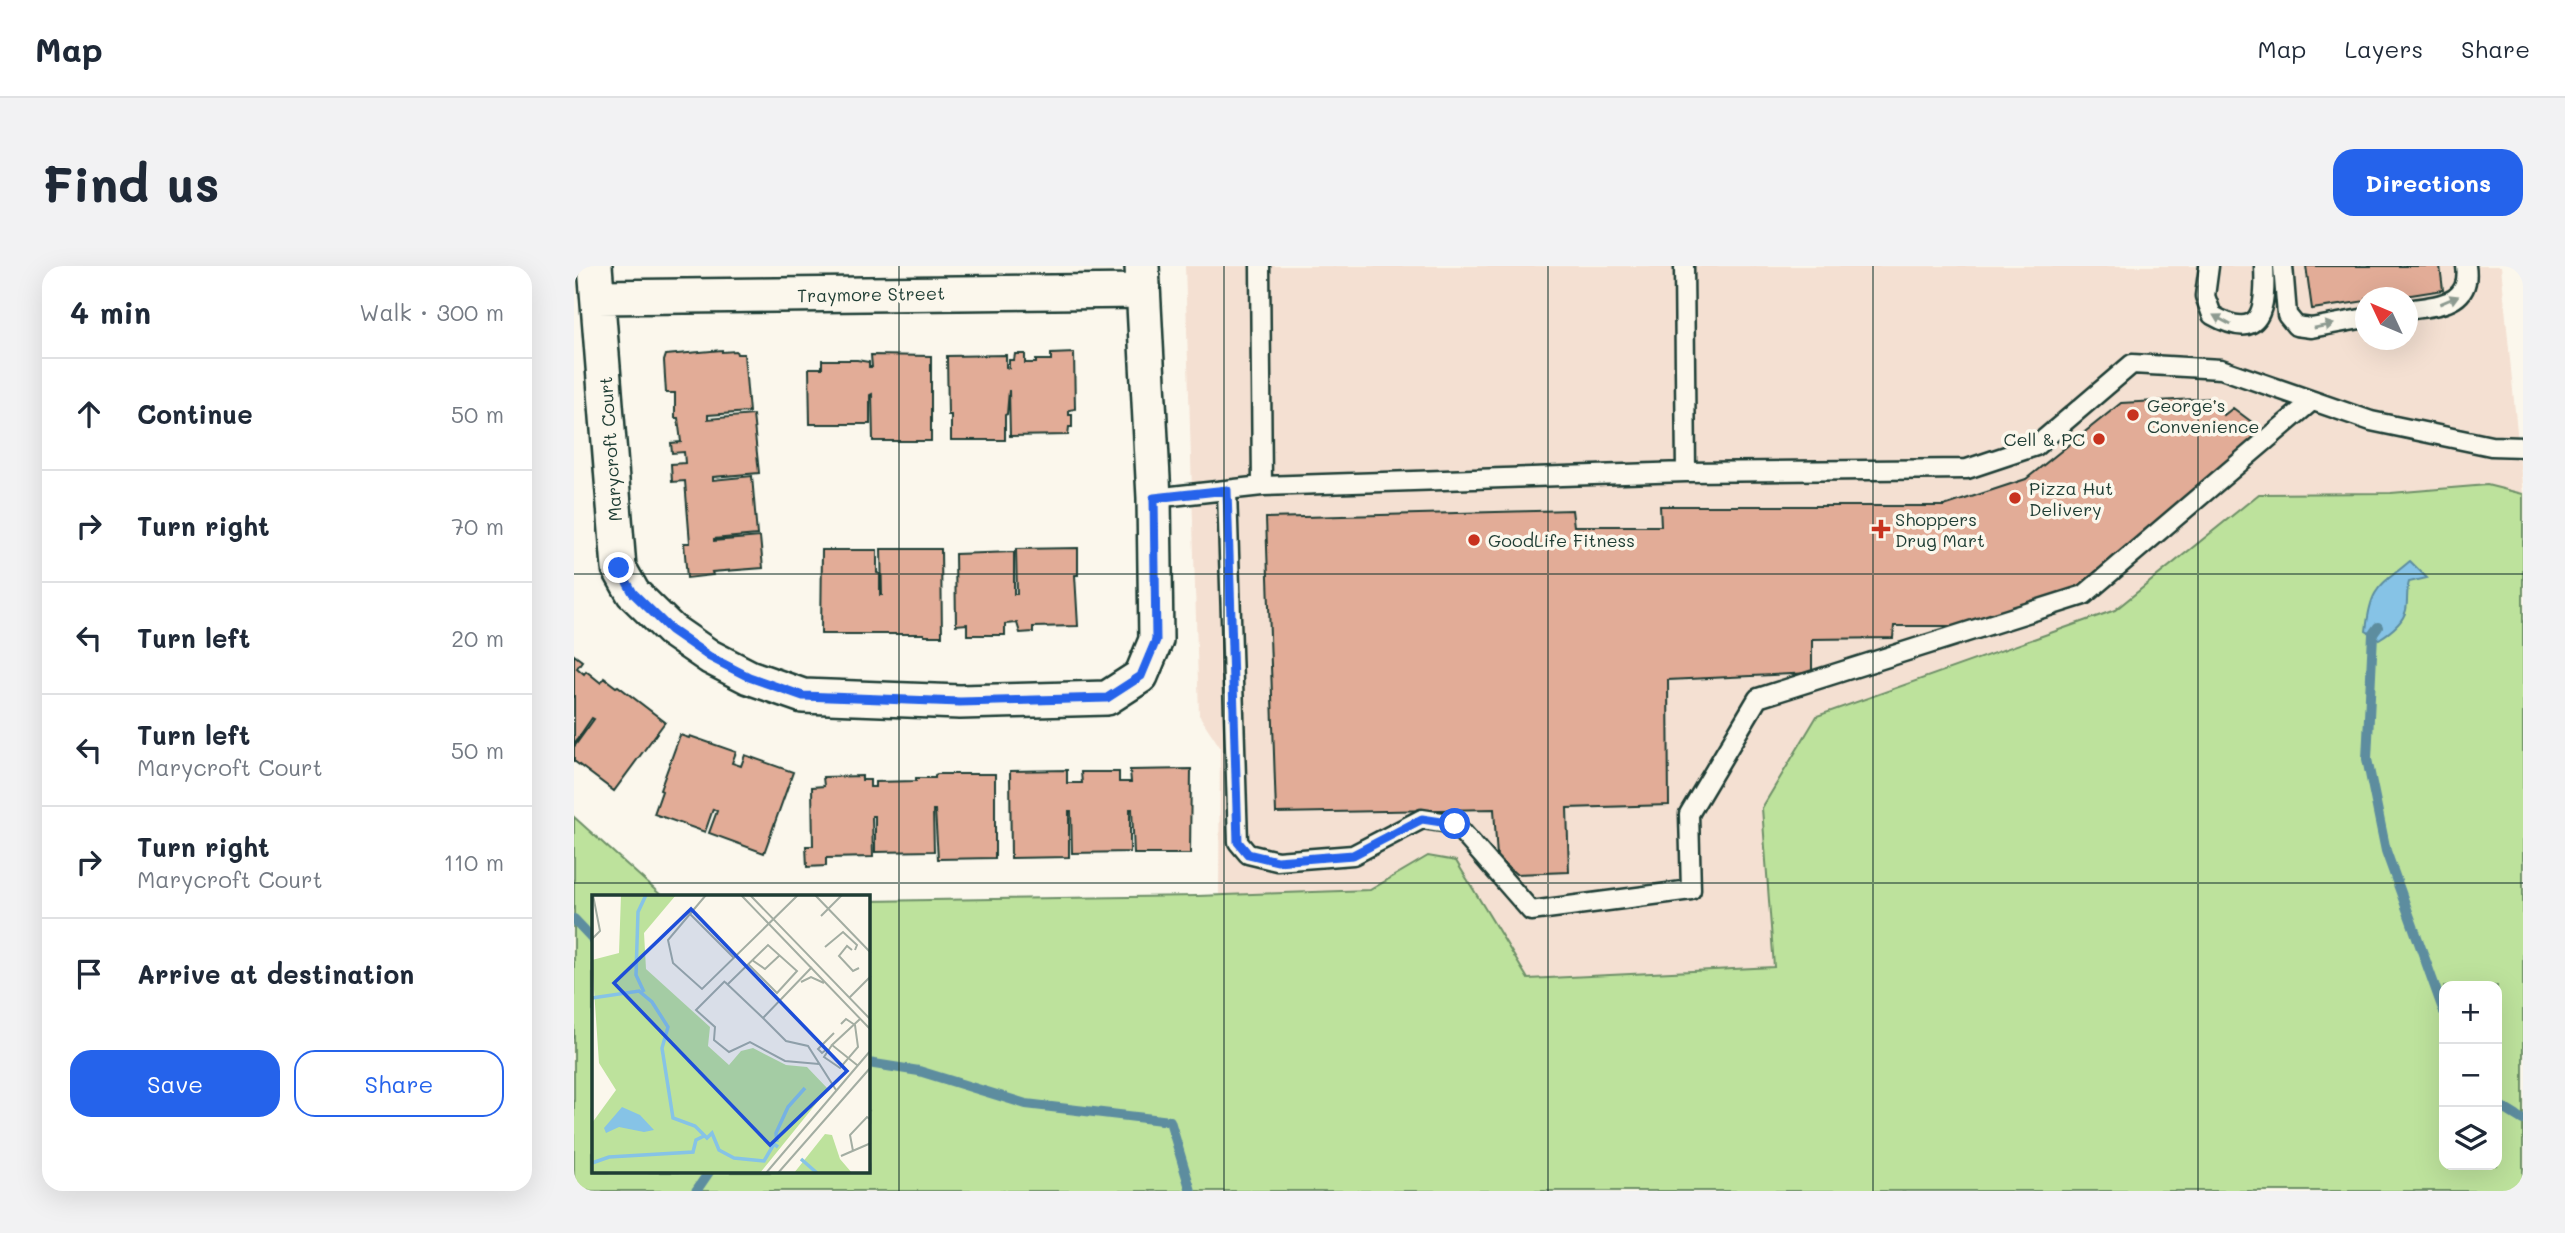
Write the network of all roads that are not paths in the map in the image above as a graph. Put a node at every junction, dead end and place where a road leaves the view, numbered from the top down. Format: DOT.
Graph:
graph roads {
  1 [pos="1259,266"];
  2 [pos="1685,266"];
  3 [pos="2209,266"];
  4 [pos="2263,266"];
  5 [pos="2284,266"];
  6 [pos="2466,266"];
  7 [pos="1142,278"];
  8 [pos="597,282"];
  9 [pos="2418,308"];
  10 [pos="2355,320"];
  11 [pos="2312,401"];
  12 [pos="2523,447"];
  13 [pos="1686,472"];
  14 [pos="1262,486"];
  15 [pos="1227,490"];
  16 [pos="1154,498"];
  1 -- 14 [label="lane"];
  2 -- 13 [label="lane"];
  4 -- 3 [label="lane, one-way"];
  5 -- 10 [label="lane, one-way"];
  9 -- 6 [label="lane, one-way"];
  7 -- 8 [label="street, Traymore Street"];
  7 -- 16 [label="street, Marycroft Court"];
  8 -- 16 [label="street, Marycroft Court"];
  11 -- 12 [label="lane"];
  11 -- 13 [label="lane"];
  11 -- 15 [label="lane"];
  13 -- 14 [label="lane"];
  14 -- 15 [label="lane"];
  15 -- 16 [label="lane"];
}
